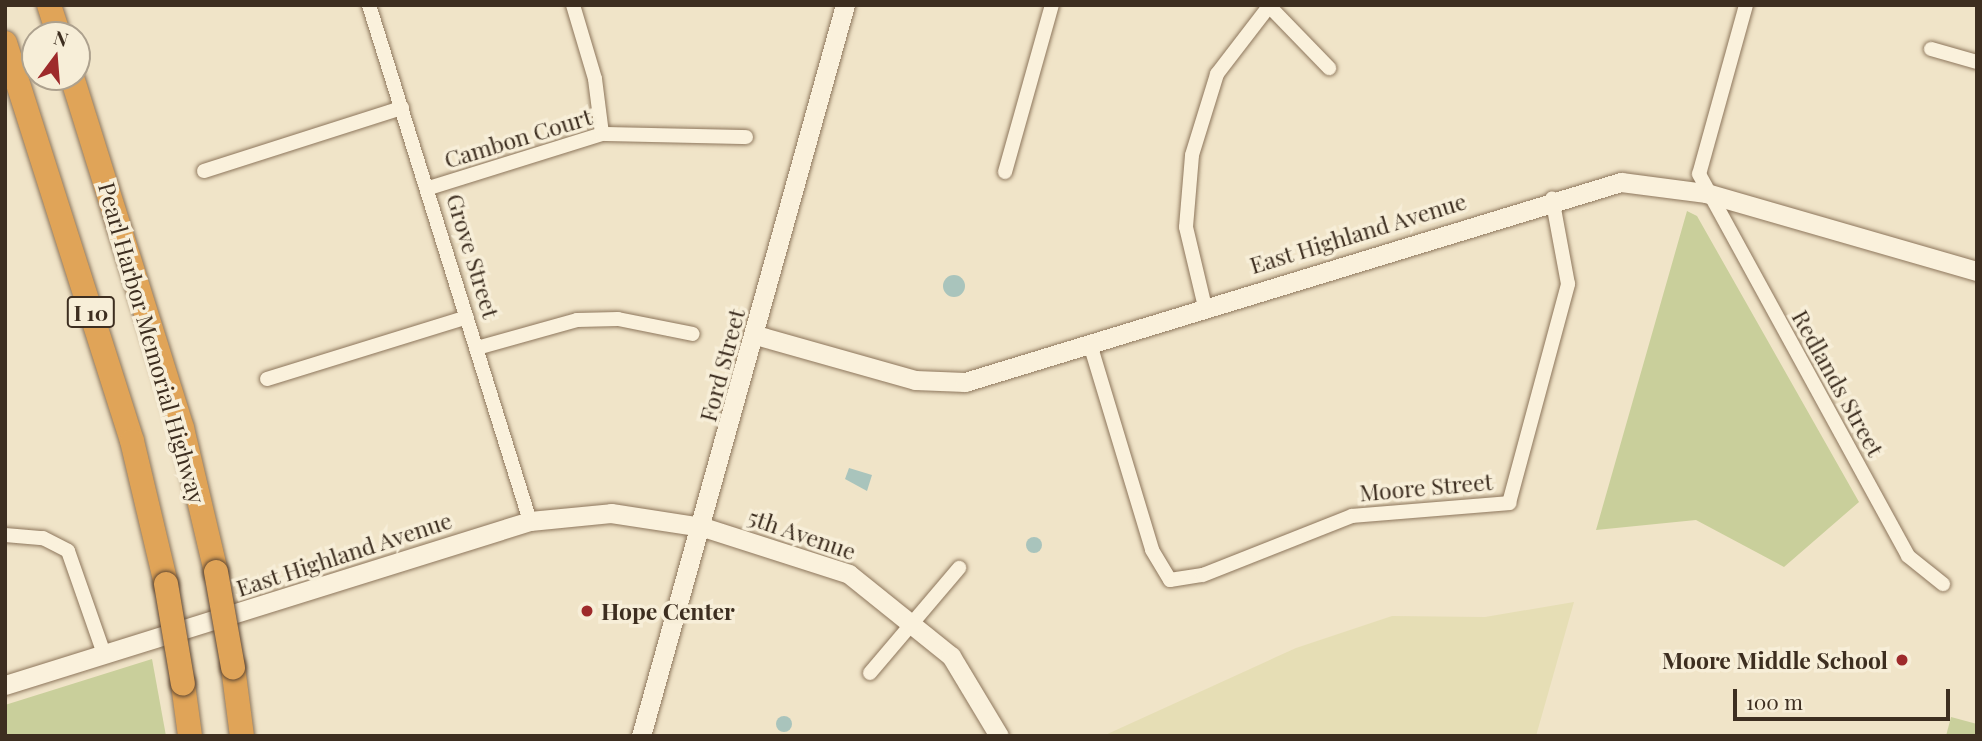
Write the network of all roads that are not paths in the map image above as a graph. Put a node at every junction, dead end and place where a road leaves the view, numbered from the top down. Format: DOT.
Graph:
graph roads {
  1 [pos="369,5"];
  2 [pos="573,5"];
  3 [pos="845,5"];
  4 [pos="1052,5"];
  5 [pos="1746,5"];
  6 [pos="1269,6"];
  7 [pos="5,43"];
  8 [pos="1931,49"];
  9 [pos="1977,62"];
  10 [pos="1329,68"];
  11 [pos="76,91"];
  12 [pos="402,108"];
  13 [pos="602,134"];
  14 [pos="746,137"];
  15 [pos="204,172"];
  16 [pos="1005,172"];
  17 [pos="429,188"];
  18 [pos="1706,193"];
  19 [pos="1552,198"];
  20 [pos="1977,271"];
  21 [pos="1205,307"];
  22 [pos="467,317"];
  23 [pos="693,334"];
  24 [pos="756,335"];
  25 [pos="1090,344"];
  26 [pos="477,348"];
  27 [pos="267,379"];
  28 [pos="530,522"];
  29 [pos="703,527"];
  30 [pos="5,535"];
  31 [pos="959,568"];
  32 [pos="1942,584"];
  33 [pos="915,621"];
  34 [pos="104,654"];
  35 [pos="870,673"];
  36 [pos="5,685"];
  37 [pos="190,736"];
  38 [pos="242,736"];
  39 [pos="641,736"];
  40 [pos="999,736"];
  1 -- 12 [label="street, Grove Street"];
  2 -- 13 [label="street"];
  3 -- 24 [label="main road, Ford Street"];
  4 -- 16 [label="street"];
  5 -- 18 [label="street"];
  6 -- 10 [label="street"];
  6 -- 21 [label="street"];
  7 -- 37 [label="highway, Pearl Harbor Memorial Highway / I 10, bridge"];
  8 -- 9 [label="street"];
  11 -- 38 [label="highway, Pearl Harbor Memorial Highway / I 10, bridge"];
  12 -- 15 [label="street"];
  12 -- 17 [label="street, Grove Street"];
  13 -- 14 [label="street, Cambon Court"];
  13 -- 17 [label="street, Cambon Court"];
  17 -- 22 [label="street, Grove Street"];
  18 -- 19 [label="main road, East Highland Avenue"];
  18 -- 20 [label="main road, East Highland Avenue"];
  18 -- 32 [label="street, Redlands Street"];
  19 -- 21 [label="main road, East Highland Avenue"];
  19 -- 25 [label="street, Moore Street"];
  21 -- 25 [label="main road, East Highland Avenue"];
  22 -- 26 [label="street, Grove Street"];
  22 -- 27 [label="street"];
  23 -- 26 [label="street"];
  24 -- 25 [label="main road, East Highland Avenue"];
  24 -- 29 [label="main road, Ford Street"];
  26 -- 28 [label="street, Grove Street"];
  28 -- 29 [label="main road, East Highland Avenue"];
  28 -- 34 [label="main road, East Highland Avenue"];
  29 -- 33 [label="main road, 5th Avenue"];
  29 -- 39 [label="main road, Ford Street"];
  30 -- 34 [label="street"];
  31 -- 33 [label="street"];
  33 -- 35 [label="street"];
  33 -- 40 [label="main road, 5th Avenue"];
  34 -- 36 [label="main road, East Highland Avenue"];
}
